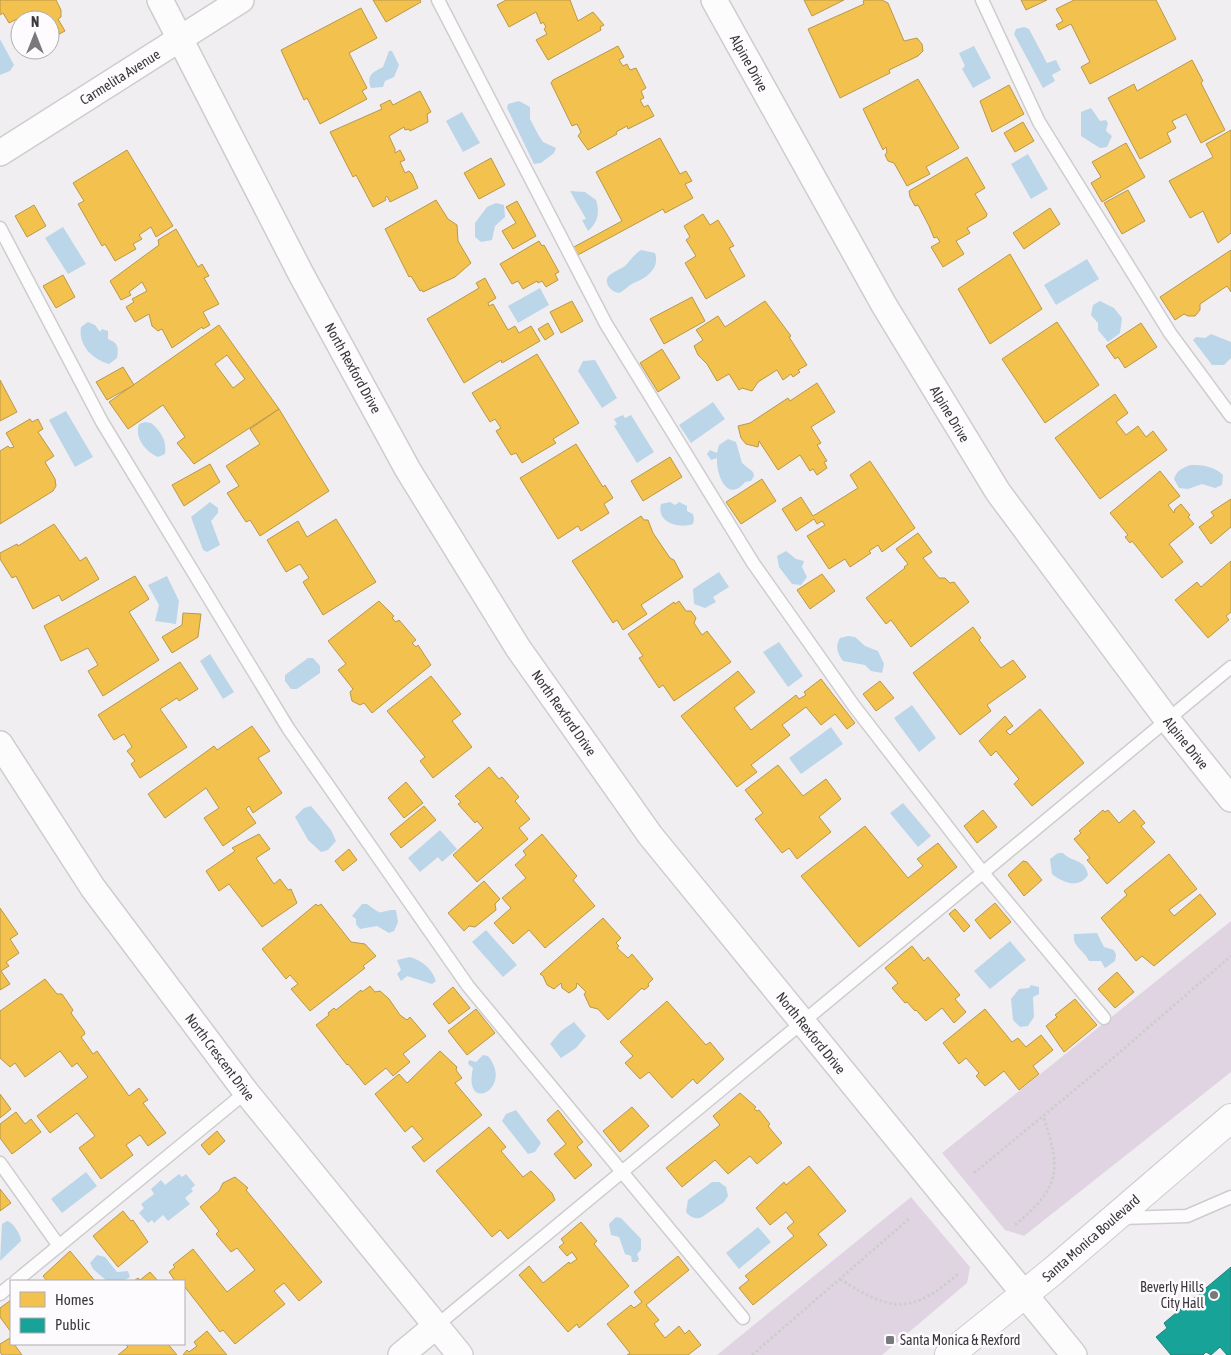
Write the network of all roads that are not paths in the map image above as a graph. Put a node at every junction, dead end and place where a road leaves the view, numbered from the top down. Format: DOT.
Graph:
graph roads {
  1 [pos="160,0"];
  2 [pos="241,0"];
  3 [pos="438,0"];
  4 [pos="714,0"];
  5 [pos="982,0"];
  6 [pos="180,39"];
  7 [pos="0,153"];
  8 [pos="0,228"];
  9 [pos="1231,416"];
  10 [pos="1231,667"];
  11 [pos="1166,718"];
  12 [pos="0,744"];
  13 [pos="1231,798"];
  14 [pos="984,874"];
  15 [pos="1104,1018"];
  16 [pos="802,1022"];
  17 [pos="246,1092"];
  18 [pos="1226,1124"];
  19 [pos="0,1163"];
  20 [pos="622,1172"];
  21 [pos="1231,1197"];
  22 [pos="1113,1218"];
  23 [pos="59,1246"];
  24 [pos="17,1280"];
  25 [pos="10,1286"];
  26 [pos="0,1294"];
  27 [pos="1024,1294"];
  28 [pos="743,1318"];
  29 [pos="436,1326"];
  30 [pos="401,1355"];
  31 [pos="460,1355"];
  32 [pos="949,1355"];
  33 [pos="1074,1355"];
  1 -- 6 [label="street, North Rexford Drive"];
  2 -- 6 [label="street, Carmelita Avenue"];
  3 -- 14 [label="lane"];
  4 -- 11 [label="street, Alpine Drive"];
  5 -- 9 [label="lane"];
  6 -- 7 [label="street, Carmelita Avenue"];
  6 -- 16 [label="street, North Rexford Drive"];
  8 -- 20 [label="lane"];
  10 -- 11 [label="lane"];
  11 -- 13 [label="street, Alpine Drive"];
  11 -- 14 [label="lane"];
  12 -- 17 [label="street, North Crescent Drive"];
  14 -- 15 [label="lane"];
  14 -- 16 [label="lane"];
  16 -- 20 [label="lane"];
  16 -- 27 [label="street, North Rexford Drive"];
  17 -- 23 [label="lane"];
  17 -- 29 [label="street, North Crescent Drive"];
  18 -- 22 [label="main road, Santa Monica Boulevard"];
  19 -- 23 [label="lane"];
  20 -- 28 [label="lane"];
  20 -- 29 [label="lane"];
  21 -- 22 [label="lane"];
  22 -- 27 [label="main road, Santa Monica Boulevard"];
  23 -- 24 [label="lane"];
  25 -- 26 [label="lane"];
  27 -- 32 [label="main road, Santa Monica Boulevard"];
  27 -- 33 [label="street, North Rexford Drive"];
  29 -- 30 [label="street"];
  29 -- 31 [label="street, North Crescent Drive"];
}
